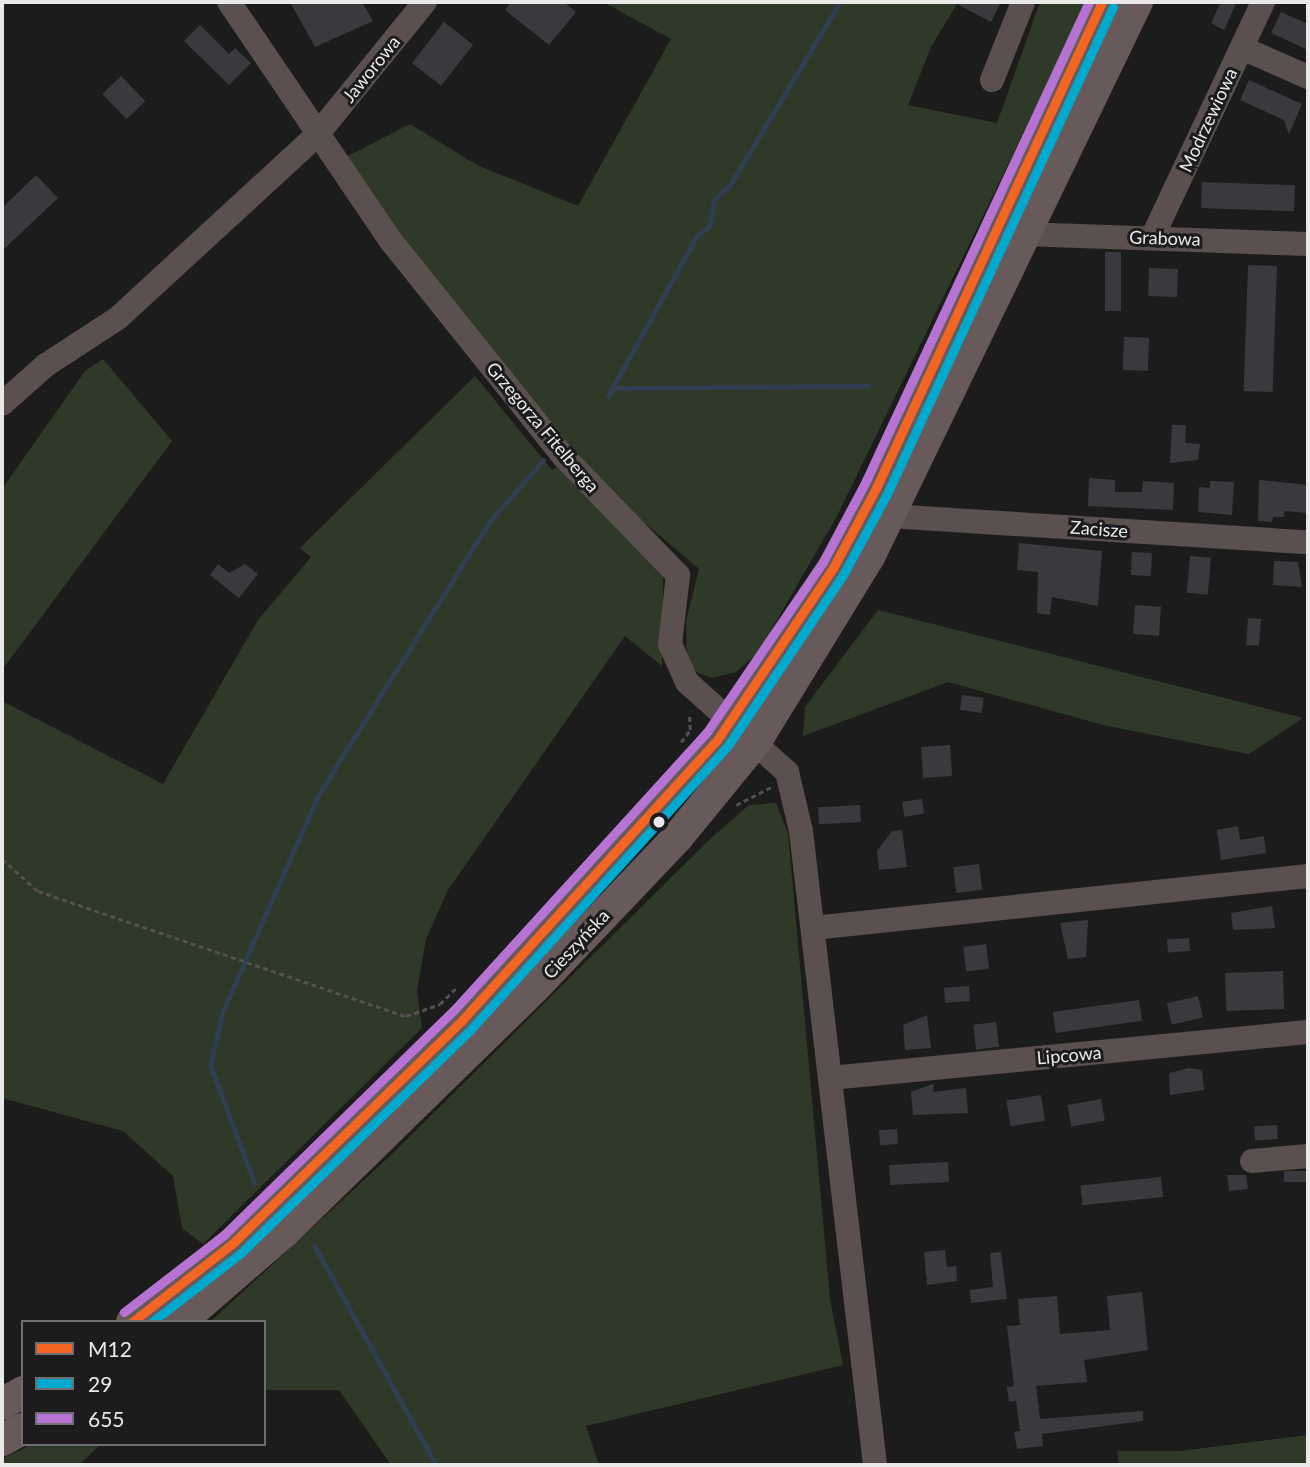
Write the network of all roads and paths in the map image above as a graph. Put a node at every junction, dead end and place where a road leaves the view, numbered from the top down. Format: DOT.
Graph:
graph roads {
  1 [pos="229,2"];
  2 [pos="425,2"];
  3 [pos="1023,2"];
  4 [pos="1102,2"];
  5 [pos="1137,2"];
  6 [pos="1263,2"];
  7 [pos="1241,48"];
  8 [pos="1308,77"];
  9 [pos="992,80"];
  10 [pos="316,136"];
  11 [pos="1023,234"];
  12 [pos="1152,238"];
  13 [pos="1308,244"];
  14 [pos="2,404"];
  15 [pos="887,502"];
  16 [pos="1308,542"];
  17 [pos="687,682"];
  18 [pos="730,721"];
  19 [pos="756,741"];
  20 [pos="676,748"];
  21 [pos="787,772"];
  22 [pos="731,808"];
  23 [pos="2,859"];
  24 [pos="1308,876"];
  25 [pos="813,928"];
  26 [pos="458,986"];
  27 [pos="1308,1031"];
  28 [pos="830,1077"];
  29 [pos="1308,1156"];
  30 [pos="1252,1161"];
  31 [pos="135,1320"];
  32 [pos="182,1320"];
  33 [pos="21,1393"];
  34 [pos="2,1404"];
  35 [pos="21,1430"];
  36 [pos="2,1440"];
  37 [pos="874,1465"];
  1 -- 10 [label="street, Grzegorza Fitelberga"];
  2 -- 10 [label="street, Jaworowa"];
  3 -- 9 [label="street"];
  4 -- 15 [label="main road"];
  5 -- 11 [label="main road"];
  6 -- 7 [label="street, Modrzewiowa"];
  7 -- 8 [label="street"];
  7 -- 12 [label="street, Modrzewiowa"];
  10 -- 14 [label="street"];
  10 -- 17 [label="street, Grzegorza Fitelberga"];
  11 -- 12 [label="street, Grabowa"];
  11 -- 15 [label="main road"];
  12 -- 13 [label="street, Grabowa"];
  15 -- 16 [label="street, Zacisze"];
  15 -- 18 [label="main road, Cieszyńska"];
  15 -- 19 [label="main road, Cieszyńska"];
  17 -- 18 [label="street, Grzegorza Fitelberga"];
  17 -- 20 [label="path"];
  18 -- 19 [label="street"];
  18 -- 31 [label="main road, Cieszyńska"];
  19 -- 21 [label="street"];
  19 -- 32 [label="main road, Cieszyńska"];
  21 -- 22 [label="path"];
  21 -- 25 [label="street"];
  23 -- 26 [label="path"];
  24 -- 25 [label="street"];
  25 -- 28 [label="street"];
  27 -- 28 [label="street, Lipcowa"];
  28 -- 37 [label="street"];
  29 -- 30 [label="street"];
  33 -- 34 [label="main road"];
  35 -- 36 [label="main road"];
}
